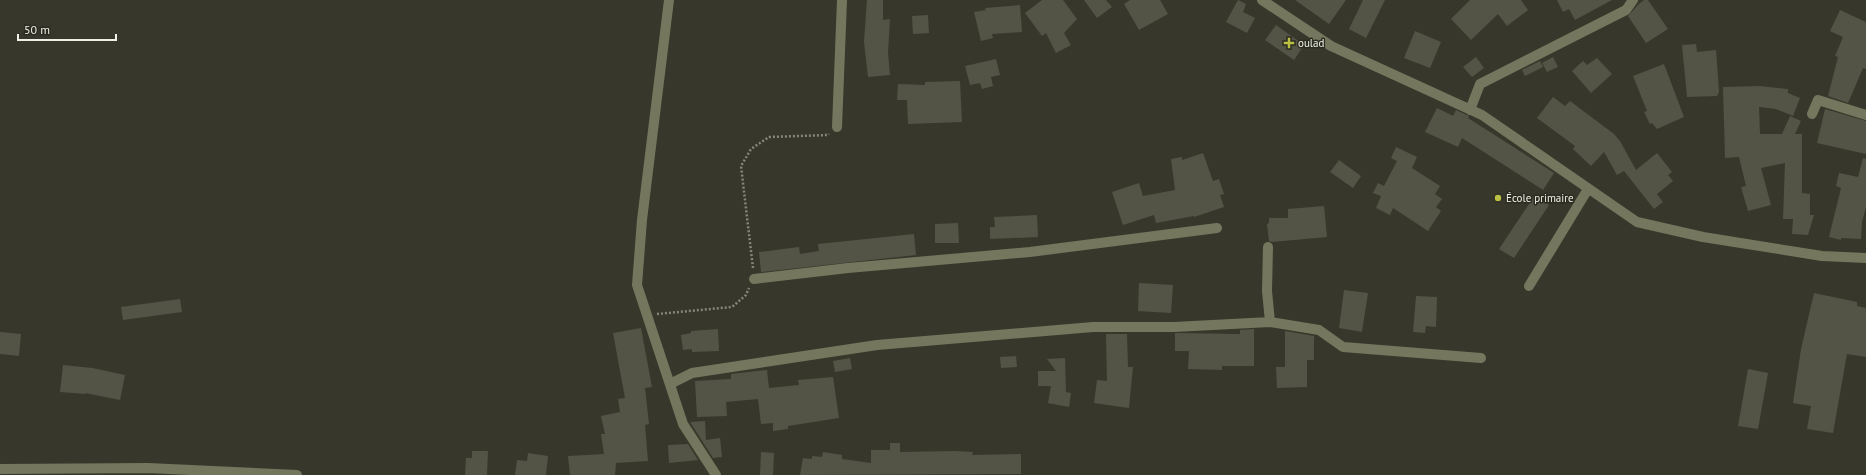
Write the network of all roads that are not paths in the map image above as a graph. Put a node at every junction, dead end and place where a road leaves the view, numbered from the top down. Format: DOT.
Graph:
graph roads {
  1 [pos="669,0"];
  2 [pos="842,0"];
  3 [pos="1262,0"];
  4 [pos="1633,0"];
  5 [pos="1470,110"];
  6 [pos="1812,114"];
  7 [pos="1866,115"];
  8 [pos="837,127"];
  9 [pos="1588,189"];
  10 [pos="1217,228"];
  11 [pos="1268,247"];
  12 [pos="1865,255"];
  13 [pos="754,279"];
  14 [pos="1529,286"];
  15 [pos="1270,322"];
  16 [pos="1481,358"];
  17 [pos="670,384"];
  18 [pos="0,469"];
  19 [pos="296,475"];
  20 [pos="716,475"];
  1 -- 17 [label="street"];
  2 -- 8 [label="street"];
  3 -- 5 [label="street"];
  4 -- 5 [label="street"];
  5 -- 9 [label="street"];
  6 -- 7 [label="street"];
  9 -- 12 [label="street"];
  9 -- 14 [label="street"];
  10 -- 13 [label="street"];
  11 -- 15 [label="street"];
  15 -- 16 [label="street"];
  15 -- 17 [label="street"];
  17 -- 20 [label="street"];
  18 -- 19 [label="street"];
}
